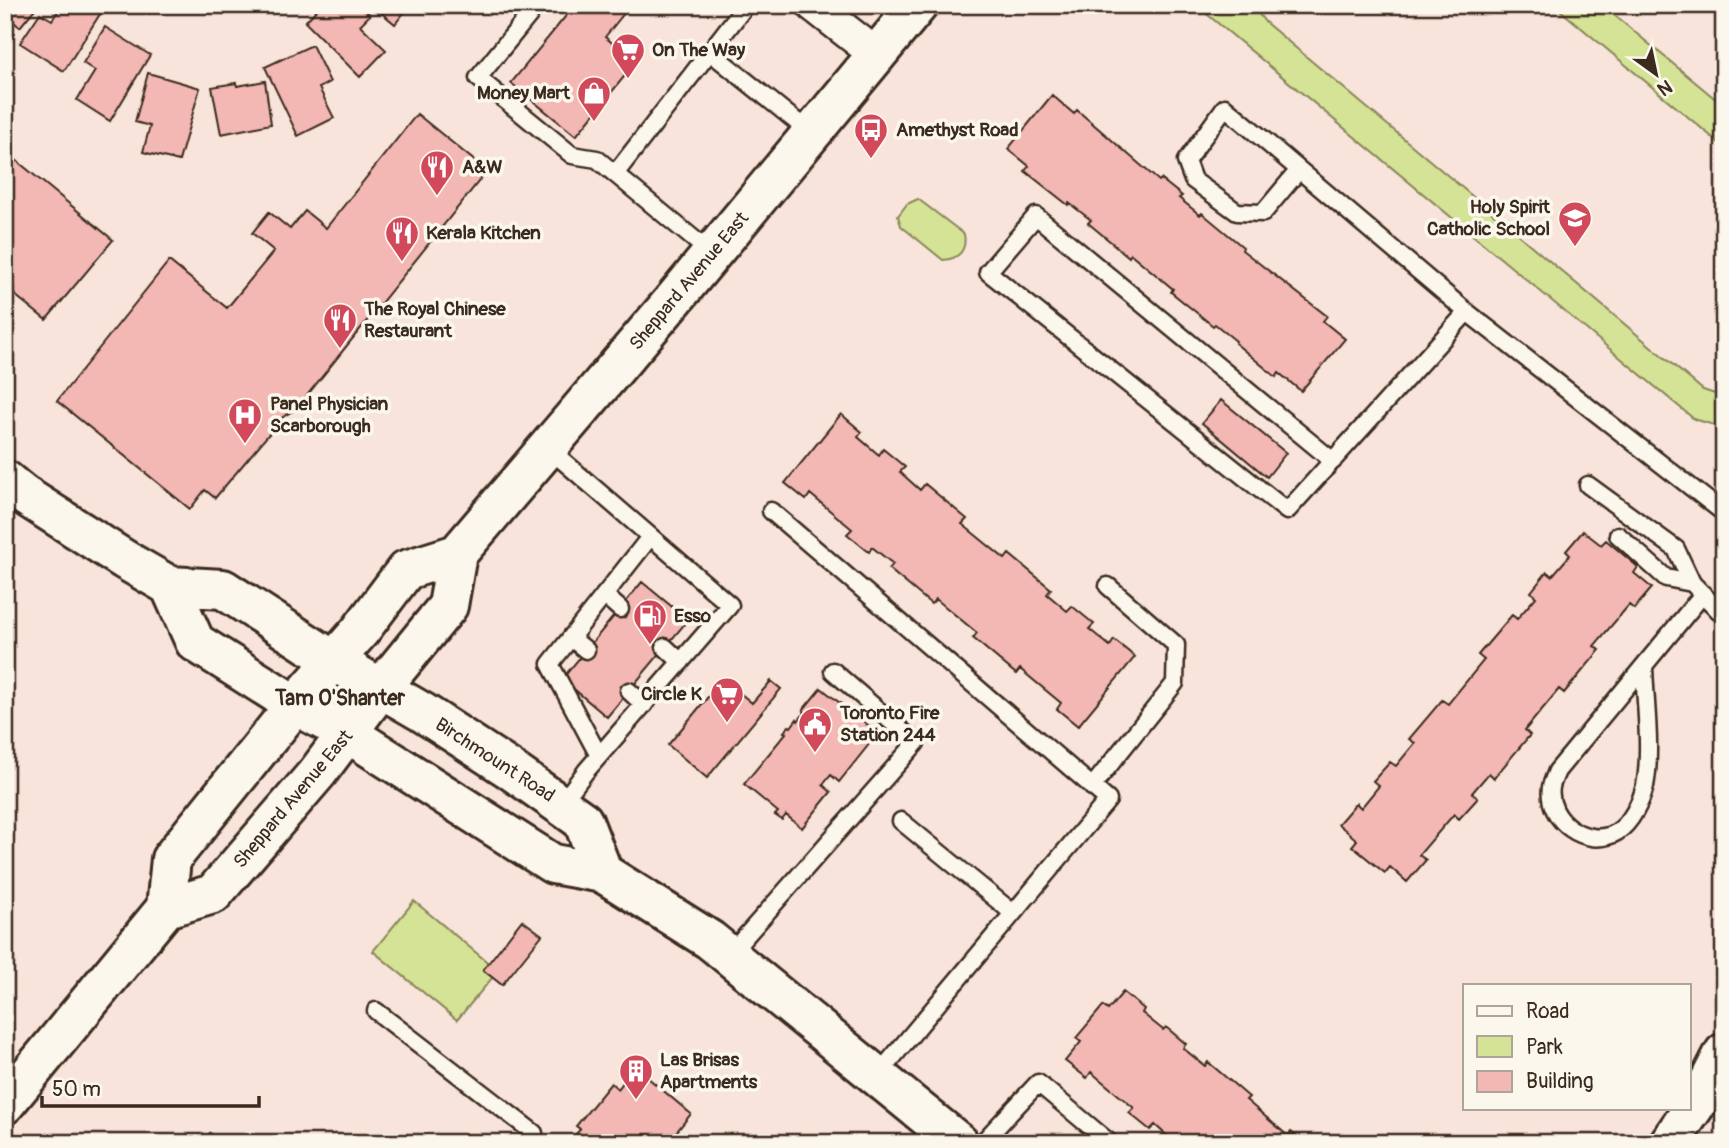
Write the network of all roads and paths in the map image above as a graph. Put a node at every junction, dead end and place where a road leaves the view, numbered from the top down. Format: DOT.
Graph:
graph roads {
  1 [pos="746,5"];
  2 [pos="813,5"];
  3 [pos="918,5"];
  4 [pos="530,13"];
  5 [pos="710,52"];
  6 [pos="877,55"];
  7 [pos="812,134"];
  8 [pos="1299,170"];
  9 [pos="615,174"];
  10 [pos="712,254"];
  11 [pos="1467,312"];
  12 [pos="548,448"];
  13 [pos="1333,461"];
  14 [pos="5,480"];
  15 [pos="1588,485"];
  16 [pos="771,511"];
  17 [pos="1724,513"];
  18 [pos="1618,535"];
  19 [pos="650,537"];
  20 [pos="457,554"];
  21 [pos="170,586"];
  22 [pos="1108,586"];
  23 [pos="1697,589"];
  24 [pos="604,596"];
  25 [pos="620,609"];
  26 [pos="1724,616"];
  27 [pos="571,638"];
  28 [pos="665,647"];
  29 [pos="586,650"];
  30 [pos="334,661"];
  31 [pos="681,662"];
  32 [pos="1644,666"];
  33 [pos="833,671"];
  34 [pos="382,688"];
  35 [pos="629,691"];
  36 [pos="295,705"];
  37 [pos="644,705"];
  38 [pos="349,734"];
  39 [pos="599,756"];
  40 [pos="1093,787"];
  41 [pos="561,804"];
  42 [pos="901,821"];
  43 [pos="603,873"];
  44 [pos="166,908"];
  45 [pos="1013,914"];
  46 [pos="729,956"];
  47 [pos="376,1011"];
  48 [pos="1724,1053"];
  49 [pos="877,1076"];
  50 [pos="5,1104"];
  51 [pos="525,1143"];
  52 [pos="959,1143"];
  53 [pos="982,1143"];
  54 [pos="1110,1143"];
  55 [pos="1669,1143"];
  1 -- 5 [label="lane"];
  2 -- 6 [label="street"];
  3 -- 6 [label="main road, Sheppard Avenue East"];
  4 -- 9 [label="lane"];
  5 -- 7 [label="lane"];
  5 -- 9 [label="lane"];
  6 -- 7 [label="main road, Sheppard Avenue East"];
  7 -- 10 [label="main road, Sheppard Avenue East"];
  8 -- 8 [label="lane"];
  8 -- 11 [label="lane"];
  9 -- 10 [label="lane"];
  10 -- 12 [label="main road, Sheppard Avenue East"];
  11 -- 13 [label="lane"];
  11 -- 17 [label="lane"];
  12 -- 19 [label="lane"];
  12 -- 20 [label="main road, Sheppard Avenue East"];
  13 -- 13 [label="lane"];
  14 -- 21 [label="main road, Birchmount Road"];
  15 -- 23 [label="lane"];
  16 -- 40 [label="lane"];
  18 -- 23 [label="lane"];
  19 -- 24 [label="lane"];
  19 -- 31 [label="lane"];
  20 -- 30 [label="main road"];
  20 -- 34 [label="main road, Sheppard Avenue East"];
  21 -- 30 [label="main road, Birchmount Road"];
  21 -- 36 [label="main road"];
  22 -- 40 [label="lane"];
  23 -- 26 [label="lane"];
  23 -- 32 [label="lane"];
  24 -- 25 [label="lane"];
  24 -- 27 [label="lane"];
  27 -- 29 [label="lane"];
  27 -- 39 [label="lane"];
  28 -- 31 [label="lane"];
  30 -- 34 [label="main road, Birchmount Road"];
  30 -- 36 [label="main road"];
  31 -- 37 [label="lane"];
  32 -- 32 [label="lane"];
  33 -- 46 [label="lane"];
  34 -- 38 [label="main road, Sheppard Avenue East"];
  34 -- 41 [label="main road, Birchmount Road"];
  35 -- 37 [label="lane"];
  36 -- 38 [label="main road"];
  36 -- 44 [label="main road"];
  37 -- 39 [label="lane"];
  38 -- 43 [label="main road"];
  38 -- 44 [label="main road, Sheppard Avenue East"];
  39 -- 41 [label="lane"];
  40 -- 45 [label="lane"];
  41 -- 43 [label="main road, Birchmount Road"];
  42 -- 45 [label="lane"];
  43 -- 46 [label="main road"];
  44 -- 50 [label="main road"];
  45 -- 49 [label="lane"];
  46 -- 49 [label="main road"];
  47 -- 51 [label="lane"];
  48 -- 55 [label="main road"];
  49 -- 52 [label="main road"];
  53 -- 54 [label="lane"];
}
